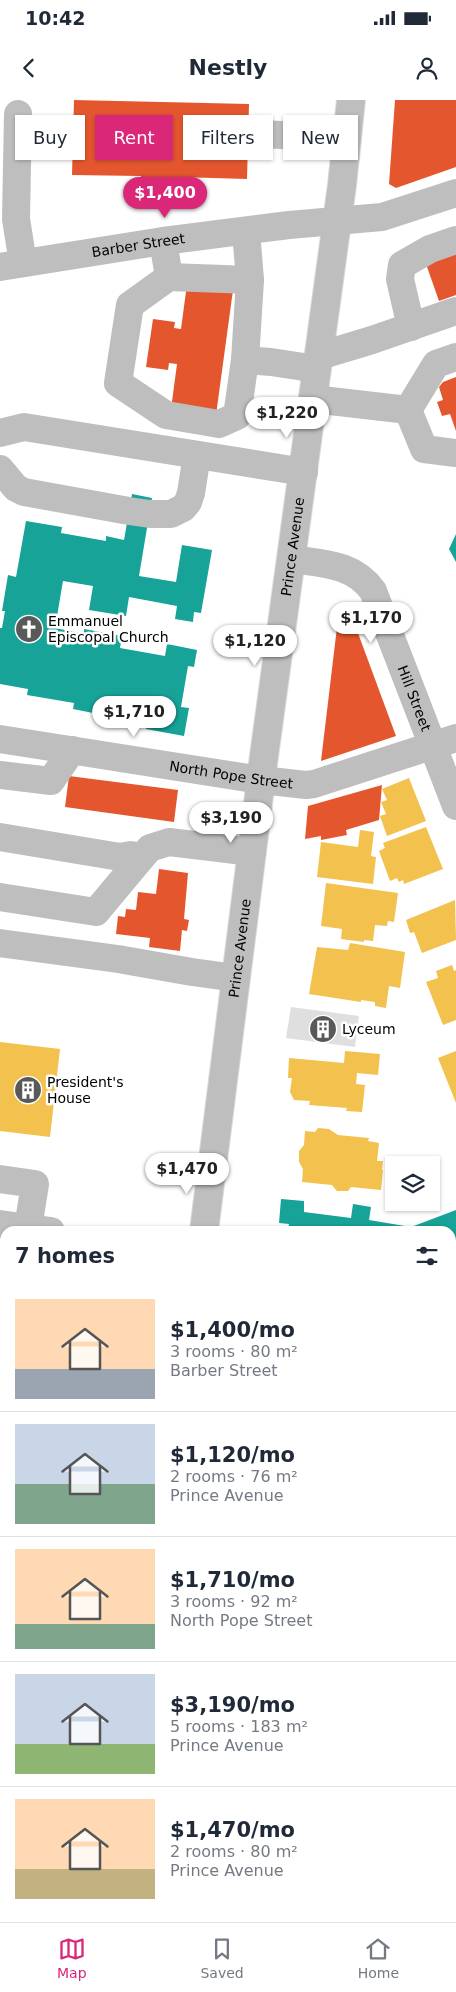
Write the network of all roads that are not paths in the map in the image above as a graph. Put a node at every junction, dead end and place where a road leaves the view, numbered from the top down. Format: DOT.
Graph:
graph roads {
  1 [pos="351,100"];
  2 [pos="18,114"];
  3 [pos="349,115"];
  4 [pos="344,160"];
  5 [pos="456,192"];
  6 [pos="336,221"];
  7 [pos="246,231"];
  8 [pos="456,240"];
  9 [pos="163,241"];
  10 [pos="12,264"];
  11 [pos="169,277"];
  12 [pos="250,280"];
  13 [pos="456,311"];
  14 [pos="411,327"];
  15 [pos="456,357"];
  16 [pos="245,360"];
  17 [pos="318,362"];
  18 [pos="313,399"];
  19 [pos="408,410"];
  20 [pos="0,434"];
  21 [pos="456,454"];
  22 [pos="198,455"];
  23 [pos="0,469"];
  24 [pos="304,472"];
  25 [pos="292,559"];
  26 [pos="0,739"];
  27 [pos="445,741"];
  28 [pos="72,750"];
  29 [pos="0,775"];
  30 [pos="261,780"];
  31 [pos="456,806"];
  32 [pos="0,837"];
  33 [pos="252,852"];
  34 [pos="141,858"];
  35 [pos="0,897"];
  36 [pos="0,943"];
  37 [pos="236,978"];
  38 [pos="0,1179"];
  39 [pos="0,1224"];
  40 [pos="13,1226"];
  41 [pos="40,1226"];
  42 [pos="205,1226"];
  1 -- 3 [label="street, Prince Avenue"];
  2 -- 10 [label="street"];
  4 -- 6 [label="street, Prince Avenue"];
  5 -- 6 [label="street, Barber Street"];
  6 -- 7 [label="street, Barber Street"];
  6 -- 17 [label="street, Prince Avenue"];
  7 -- 9 [label="street, Barber Street"];
  7 -- 12 [label="street"];
  8 -- 14 [label="street"];
  9 -- 10 [label="street, Barber Street"];
  9 -- 11 [label="street"];
  11 -- 12 [label="street"];
  11 -- 16 [label="street"];
  12 -- 16 [label="street"];
  13 -- 14 [label="street"];
  14 -- 17 [label="street"];
  15 -- 19 [label="street"];
  16 -- 17 [label="street"];
  17 -- 18 [label="street, Prince Avenue"];
  18 -- 19 [label="street"];
  18 -- 24 [label="street, Prince Avenue"];
  19 -- 21 [label="street"];
  20 -- 22 [label="street"];
  22 -- 23 [label="street"];
  22 -- 24 [label="street"];
  24 -- 25 [label="street, Prince Avenue"];
  25 -- 27 [label="street, Hill Street"];
  25 -- 30 [label="street, Prince Avenue"];
  26 -- 28 [label="street, North Pope Street"];
  27 -- 30 [label="street, North Pope Street"];
  27 -- 31 [label="street, Hill Street"];
  28 -- 29 [label="street"];
  28 -- 30 [label="street, North Pope Street"];
  30 -- 33 [label="street, Prince Avenue"];
  32 -- 34 [label="street"];
  33 -- 34 [label="street"];
  33 -- 37 [label="street, Prince Avenue"];
  34 -- 35 [label="street"];
  36 -- 37 [label="street"];
  37 -- 42 [label="street, Prince Avenue"];
  38 -- 41 [label="street"];
  39 -- 40 [label="street"];
}
